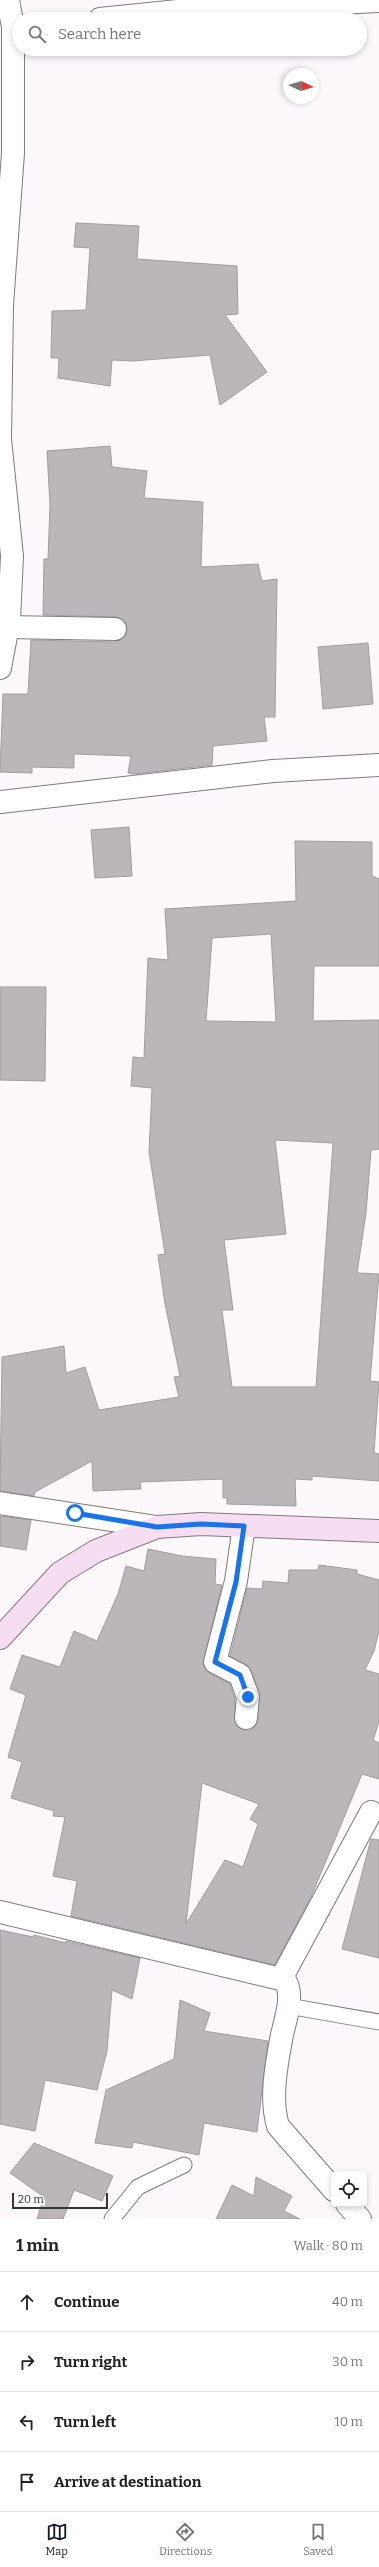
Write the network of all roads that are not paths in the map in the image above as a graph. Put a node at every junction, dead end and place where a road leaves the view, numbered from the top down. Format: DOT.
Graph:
graph roads {
  1 [pos="8,0"];
  2 [pos="353,1"];
  3 [pos="379,1"];
  4 [pos="178,12"];
  5 [pos="12,14"];
  6 [pos="15,56"];
  7 [pos="1,305"];
  8 [pos="0,410"];
  9 [pos="8,627"];
  10 [pos="115,629"];
  11 [pos="0,668"];
  12 [pos="379,764"];
  13 [pos="0,803"];
  14 [pos="0,1503"];
  15 [pos="244,1526"];
  16 [pos="157,1527"];
  17 [pos="379,1531"];
  18 [pos="0,1638"];
  19 [pos="246,1718"];
  20 [pos="371,1812"];
  21 [pos="0,1912"];
  22 [pos="281,1979"];
  23 [pos="288,2006"];
  24 [pos="379,2022"];
  25 [pos="184,2164"];
  26 [pos="331,2187"];
  27 [pos="350,2207"];
  28 [pos="112,2219"];
  29 [pos="360,2219"];
  1 -- 5 [label="street"];
  2 -- 3 [label="street"];
  2 -- 4 [label="street"];
  6 -- 7 [label="street"];
  7 -- 8 [label="street"];
  8 -- 9 [label="street"];
  9 -- 10 [label="street"];
  9 -- 11 [label="street"];
  12 -- 13 [label="street"];
  14 -- 16 [label="street"];
  15 -- 16 [label="street"];
  15 -- 17 [label="street"];
  15 -- 19 [label="street"];
  16 -- 18 [label="street"];
  20 -- 22 [label="street"];
  21 -- 22 [label="street"];
  22 -- 23 [label="street"];
  23 -- 24 [label="lane"];
  23 -- 26 [label="street"];
  25 -- 28 [label="lane"];
  27 -- 29 [label="street"];
}
